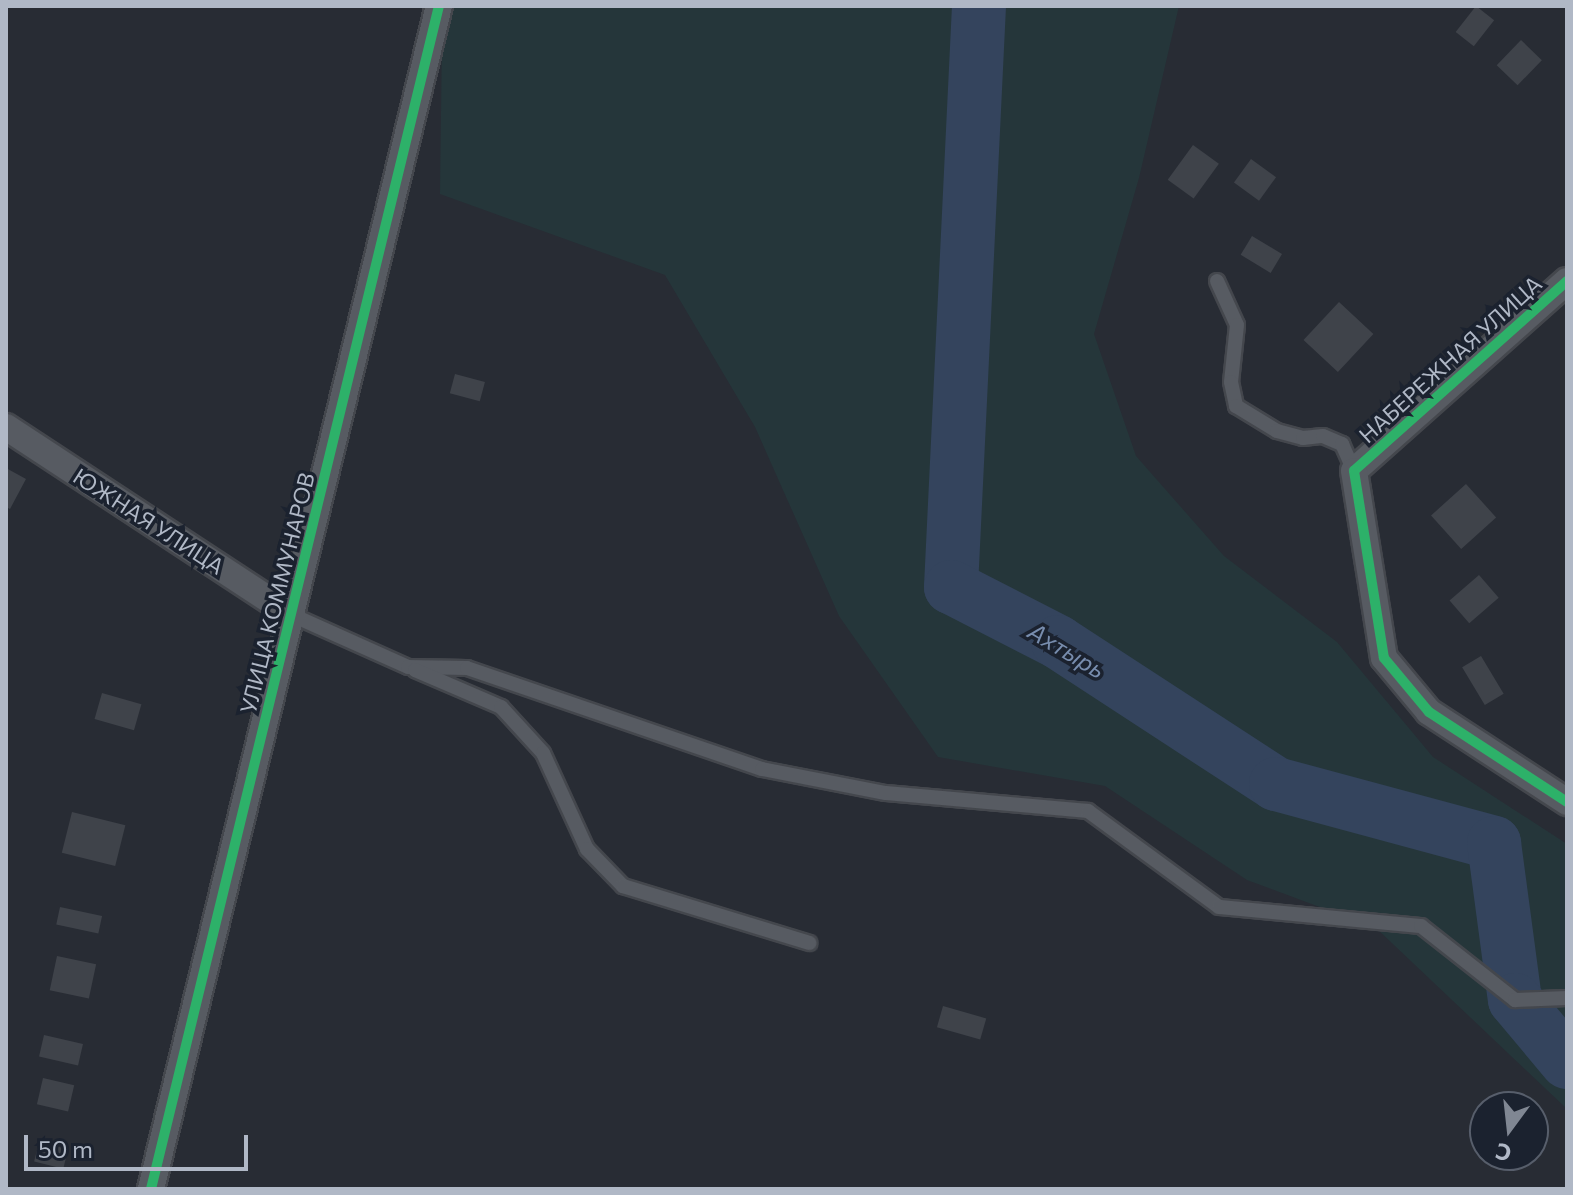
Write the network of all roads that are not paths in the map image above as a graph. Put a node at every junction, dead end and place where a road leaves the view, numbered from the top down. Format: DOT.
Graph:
graph roads {
  1 [pos="439,6"];
  2 [pos="1217,281"];
  3 [pos="1567,281"];
  4 [pos="6,427"];
  5 [pos="1354,471"];
  6 [pos="292,615"];
  7 [pos="408,667"];
  8 [pos="1567,802"];
  9 [pos="809,943"];
  10 [pos="1567,998"];
  11 [pos="151,1189"];
  1 -- 6 [label="street, УЛИЦА КОММУНАРОВ"];
  2 -- 5 [label="lane"];
  3 -- 5 [label="street, НАБЕРЕЖНАЯ УЛИЦА"];
  4 -- 6 [label="street, ЮЖНАЯ УЛИЦА"];
  5 -- 8 [label="street, НАБЕРЕЖНАЯ УЛИЦА"];
  6 -- 7 [label="lane"];
  6 -- 11 [label="street, УЛИЦА КОММУНАРОВ"];
  7 -- 9 [label="lane"];
  7 -- 10 [label="lane"];
}
